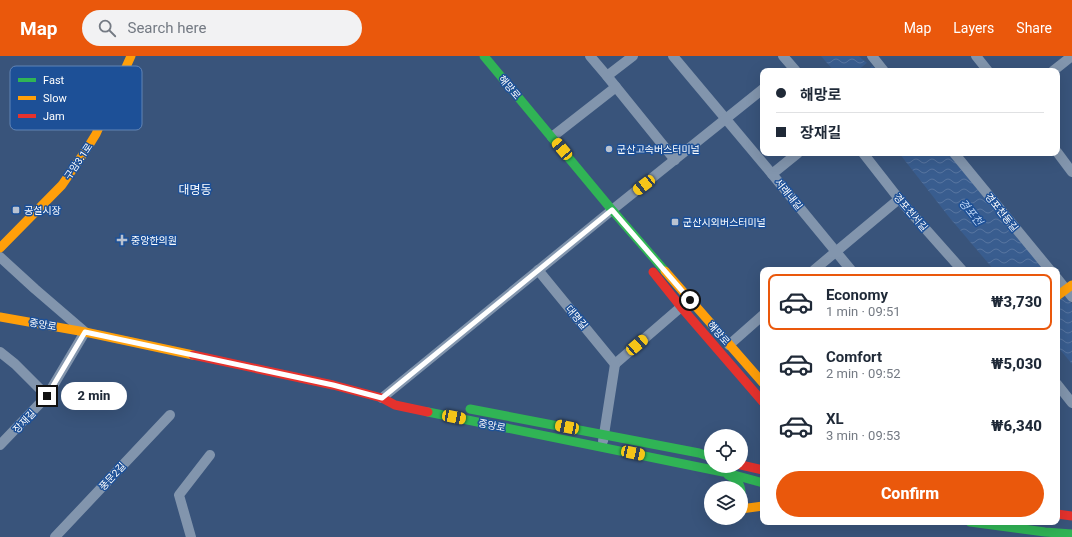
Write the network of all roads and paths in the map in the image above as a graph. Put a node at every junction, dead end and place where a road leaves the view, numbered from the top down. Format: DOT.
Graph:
graph roads {
  1 [pos="131,56"];
  2 [pos="484,56"];
  3 [pos="590,56"];
  4 [pos="633,56"];
  5 [pos="673,56"];
  6 [pos="783,56"];
  7 [pos="872,56"];
  8 [pos="976,56"];
  9 [pos="1072,56"];
  10 [pos="127,66"];
  11 [pos="790,68"];
  12 [pos="882,68"];
  13 [pos="986,68"];
  14 [pos="1057,68"];
  15 [pos="607,76"];
  16 [pos="616,87"];
  17 [pos="760,91"];
  18 [pos="726,119"];
  19 [pos="98,130"];
  20 [pos="552,137"];
  21 [pos="794,156"];
  22 [pos="865,156"];
  23 [pos="956,156"];
  24 [pos="1060,156"];
  25 [pos="675,160"];
  26 [pos="1072,172"];
  27 [pos="772,174"];
  28 [pos="899,199"];
  29 [pos="612,210"];
  30 [pos="0,248"];
  31 [pos="836,251"];
  32 [pos="0,257"];
  33 [pos="817,267"];
  34 [pos="849,267"];
  35 [pos="959,267"];
  36 [pos="1048,267"];
  37 [pos="538,270"];
  38 [pos="1060,281"];
  39 [pos="1070,290"];
  40 [pos="1060,295"];
  41 [pos="681,307"];
  42 [pos="0,317"];
  43 [pos="760,318"];
  44 [pos="85,332"];
  45 [pos="729,345"];
  46 [pos="0,352"];
  47 [pos="615,364"];
  48 [pos="760,380"];
  49 [pos="1060,388"];
  50 [pos="47,396"];
  51 [pos="398,396"];
  52 [pos="382,398"];
  53 [pos="760,399"];
  54 [pos="1072,403"];
  55 [pos="459,407"];
  56 [pos="170,415"];
  57 [pos="604,434"];
  58 [pos="0,446"];
  59 [pos="603,447"];
  60 [pos="210,455"];
  61 [pos="704,455"];
  62 [pos="748,467"];
  63 [pos="704,468"];
  64 [pos="760,469"];
  65 [pos="724,473"];
  66 [pos="726,473"];
  67 [pos="746,480"];
  68 [pos="736,481"];
  69 [pos="760,482"];
  70 [pos="760,489"];
  71 [pos="760,506"];
  72 [pos="748,508"];
  73 [pos="1060,514"];
  74 [pos="1072,516"];
  75 [pos="997,525"];
  76 [pos="1041,530"];
  77 [pos="1072,534"];
  78 [pos="55,537"];
  79 [pos="191,537"];
  1 -- 10 [label="main road, 구암3.1로"];
  2 -- 20 [label="main road, 해망로"];
  3 -- 15 [label="street"];
  4 -- 15 [label="street"];
  5 -- 18 [label="street, 서래내길"];
  6 -- 11 [label="street"];
  7 -- 12 [label="street"];
  8 -- 13 [label="street"];
  9 -- 14 [label="street"];
  15 -- 16 [label="street"];
  16 -- 20 [label="street"];
  16 -- 25 [label="street"];
  17 -- 18 [label="street"];
  18 -- 25 [label="street"];
  18 -- 27 [label="street, 서래내길"];
  19 -- 30 [label="main road, 구암3.1로"];
  20 -- 29 [label="main road, 해망로"];
  21 -- 27 [label="street"];
  22 -- 28 [label="street, 경포천서길"];
  23 -- 36 [label="street, 경포천동길"];
  24 -- 26 [label="street"];
  25 -- 29 [label="street"];
  27 -- 31 [label="street, 서래내길"];
  28 -- 31 [label="street"];
  28 -- 35 [label="street, 경포천서길"];
  29 -- 37 [label="street"];
  29 -- 41 [label="main road, 해망로"];
  29 -- 45 [label="main road, 해망로"];
  31 -- 33 [label="street"];
  31 -- 34 [label="street, 서래내길"];
  32 -- 44 [label="street, 중앙로"];
  37 -- 47 [label="street, 대명길"];
  37 -- 52 [label="street"];
  38 -- 39 [label="street"];
  39 -- 40 [label="main road"];
  41 -- 47 [label="street"];
  41 -- 53 [label="main road, 해망로"];
  42 -- 44 [label="main road, 중앙로"];
  43 -- 45 [label="street"];
  44 -- 50 [label="street, 장재길"];
  44 -- 52 [label="main road, 중앙로"];
  45 -- 48 [label="main road, 해망로"];
  46 -- 50 [label="street"];
  47 -- 57 [label="street"];
  49 -- 54 [label="street"];
  50 -- 58 [label="street, 장재길"];
  51 -- 52 [label="main road, 중앙로"];
  52 -- 59 [label="main road, 중앙로"];
  55 -- 57 [label="main road, 중앙로"];
  56 -- 78 [label="street, 풍문2길"];
  57 -- 59 [label="street"];
  57 -- 61 [label="main road, 중앙로"];
  59 -- 63 [label="main road, 중앙로"];
  60 -- 79 [label="street"];
  62 -- 64 [label="main road"];
  65 -- 68 [label="main road"];
  66 -- 67 [label="main road, 중앙로"];
  67 -- 69 [label="main road, 중앙로"];
  67 -- 70 [label="main road"];
  71 -- 72 [label="main road"];
  73 -- 74 [label="main road"];
  75 -- 76 [label="main road"];
  76 -- 77 [label="main road"];
}
